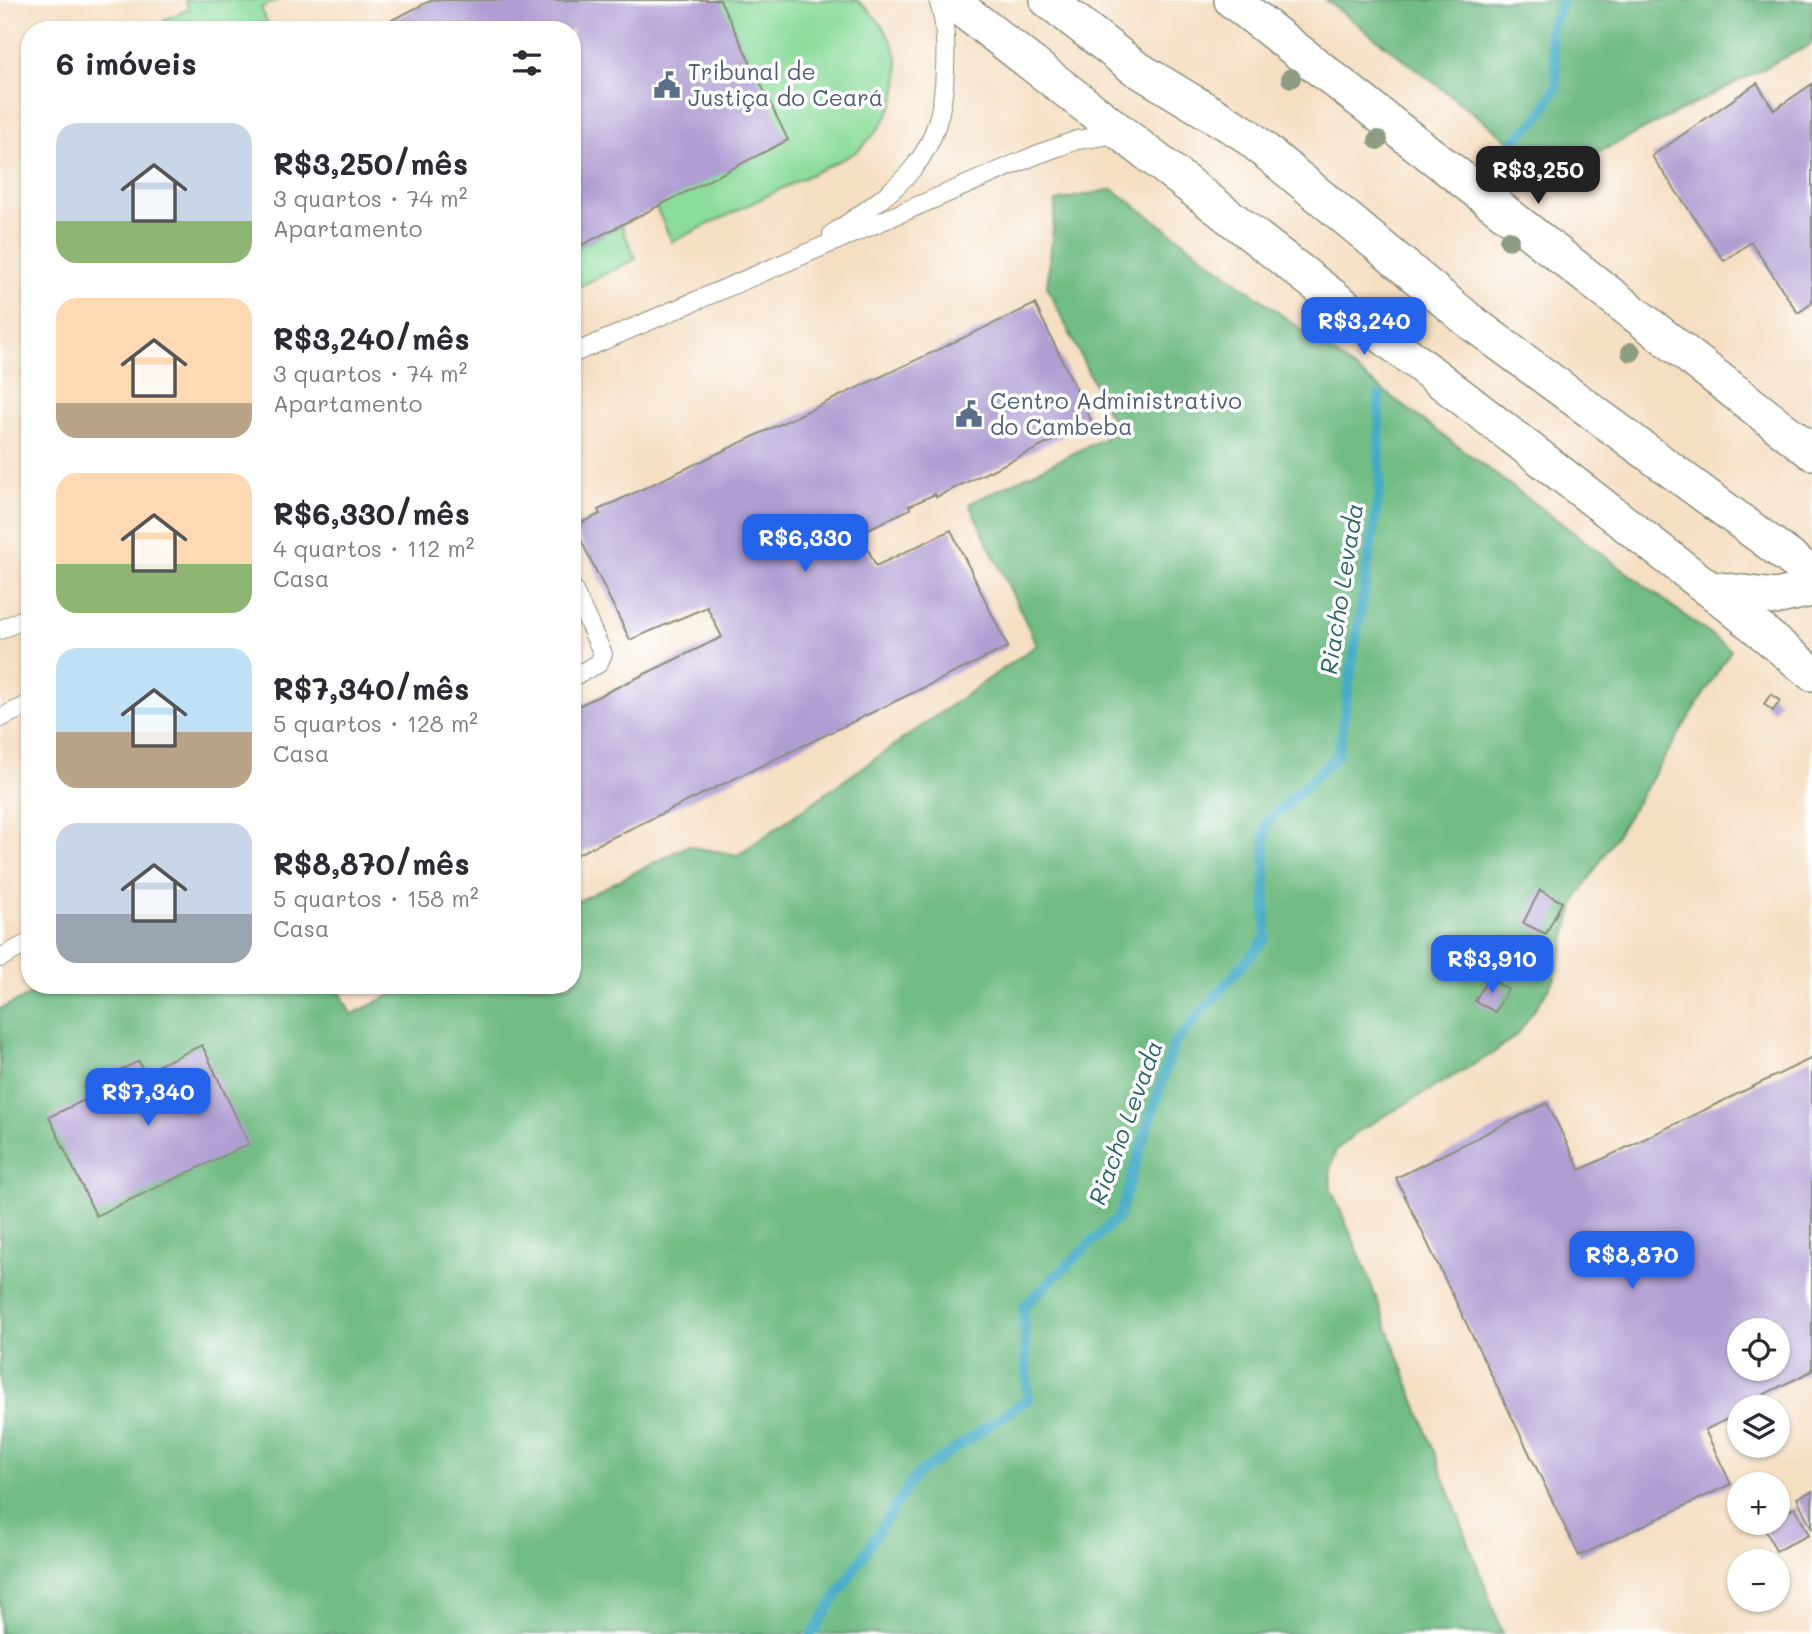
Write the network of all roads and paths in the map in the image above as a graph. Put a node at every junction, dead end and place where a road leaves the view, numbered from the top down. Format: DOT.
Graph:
graph roads {
  1 [pos="938,0"];
  2 [pos="950,0"];
  3 [pos="1048,0"];
  4 [pos="1232,0"];
  5 [pos="1122,134"];
  6 [pos="800,256"];
  7 [pos="581,350"];
  8 [pos="1812,452"];
  9 [pos="1812,575"];
  10 [pos="1709,589"];
  11 [pos="1812,589"];
  12 [pos="581,606"];
  13 [pos="21,620"];
  14 [pos="0,630"];
  15 [pos="581,672"];
  16 [pos="1812,673"];
  17 [pos="21,708"];
  18 [pos="0,718"];
  19 [pos="21,947"];
  20 [pos="0,958"];
  1 -- 6 [label="lane"];
  2 -- 5 [label="street"];
  3 -- 9 [label="street"];
  4 -- 8 [label="street"];
  5 -- 6 [label="lane"];
  5 -- 10 [label="street"];
  6 -- 7 [label="lane"];
  10 -- 11 [label="street"];
  10 -- 16 [label="street"];
  12 -- 15 [label="lane"];
  13 -- 14 [label="lane"];
  17 -- 18 [label="lane"];
  19 -- 20 [label="lane"];
}
